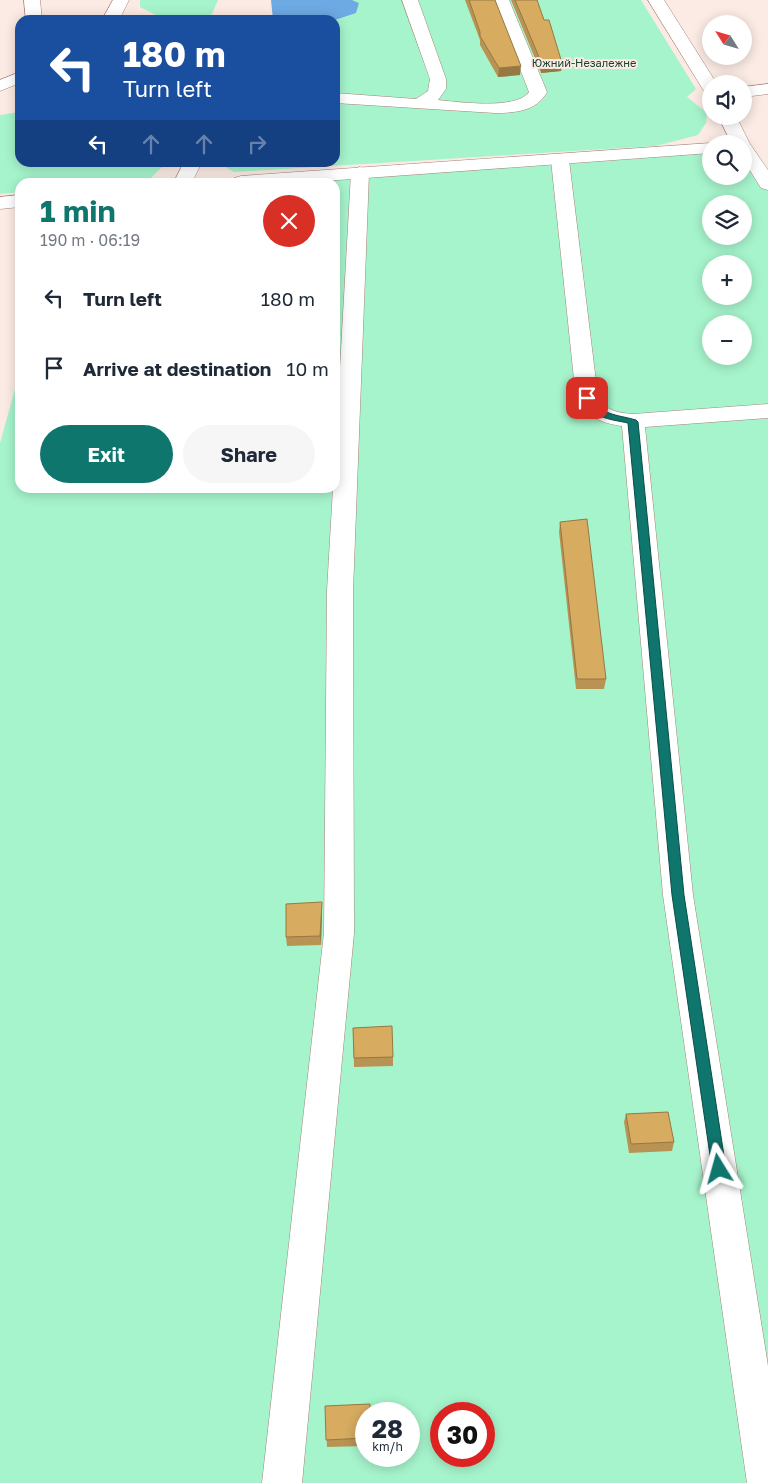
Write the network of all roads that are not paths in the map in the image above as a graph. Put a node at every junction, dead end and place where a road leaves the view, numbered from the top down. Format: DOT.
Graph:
graph roads {
  1 [pos="32,0"];
  2 [pos="122,0"];
  3 [pos="410,0"];
  4 [pos="501,0"];
  5 [pos="656,0"];
  6 [pos="34,15"];
  7 [pos="114,15"];
  8 [pos="703,75"];
  9 [pos="15,78"];
  10 [pos="0,86"];
  11 [pos="768,88"];
  12 [pos="752,91"];
  13 [pos="340,98"];
  14 [pos="419,104"];
  15 [pos="702,149"];
  16 [pos="560,160"];
  17 [pos="752,160"];
  18 [pos="360,173"];
  19 [pos="294,178"];
  20 [pos="768,184"];
  21 [pos="15,202"];
  22 [pos="0,203"];
  23 [pos="768,411"];
  24 [pos="633,422"];
  25 [pos="282,1483"];
  26 [pos="767,1483"];
  1 -- 6 [label="street"];
  2 -- 7 [label="street"];
  3 -- 14 [label="street"];
  4 -- 14 [label="street"];
  5 -- 8 [label="street"];
  9 -- 10 [label="street"];
  11 -- 12 [label="street"];
  13 -- 14 [label="street"];
  15 -- 16 [label="street"];
  16 -- 18 [label="street"];
  16 -- 24 [label="street"];
  17 -- 20 [label="street"];
  18 -- 19 [label="street"];
  18 -- 25 [label="street"];
  21 -- 22 [label="street"];
  23 -- 24 [label="street"];
  24 -- 26 [label="street"];
}
